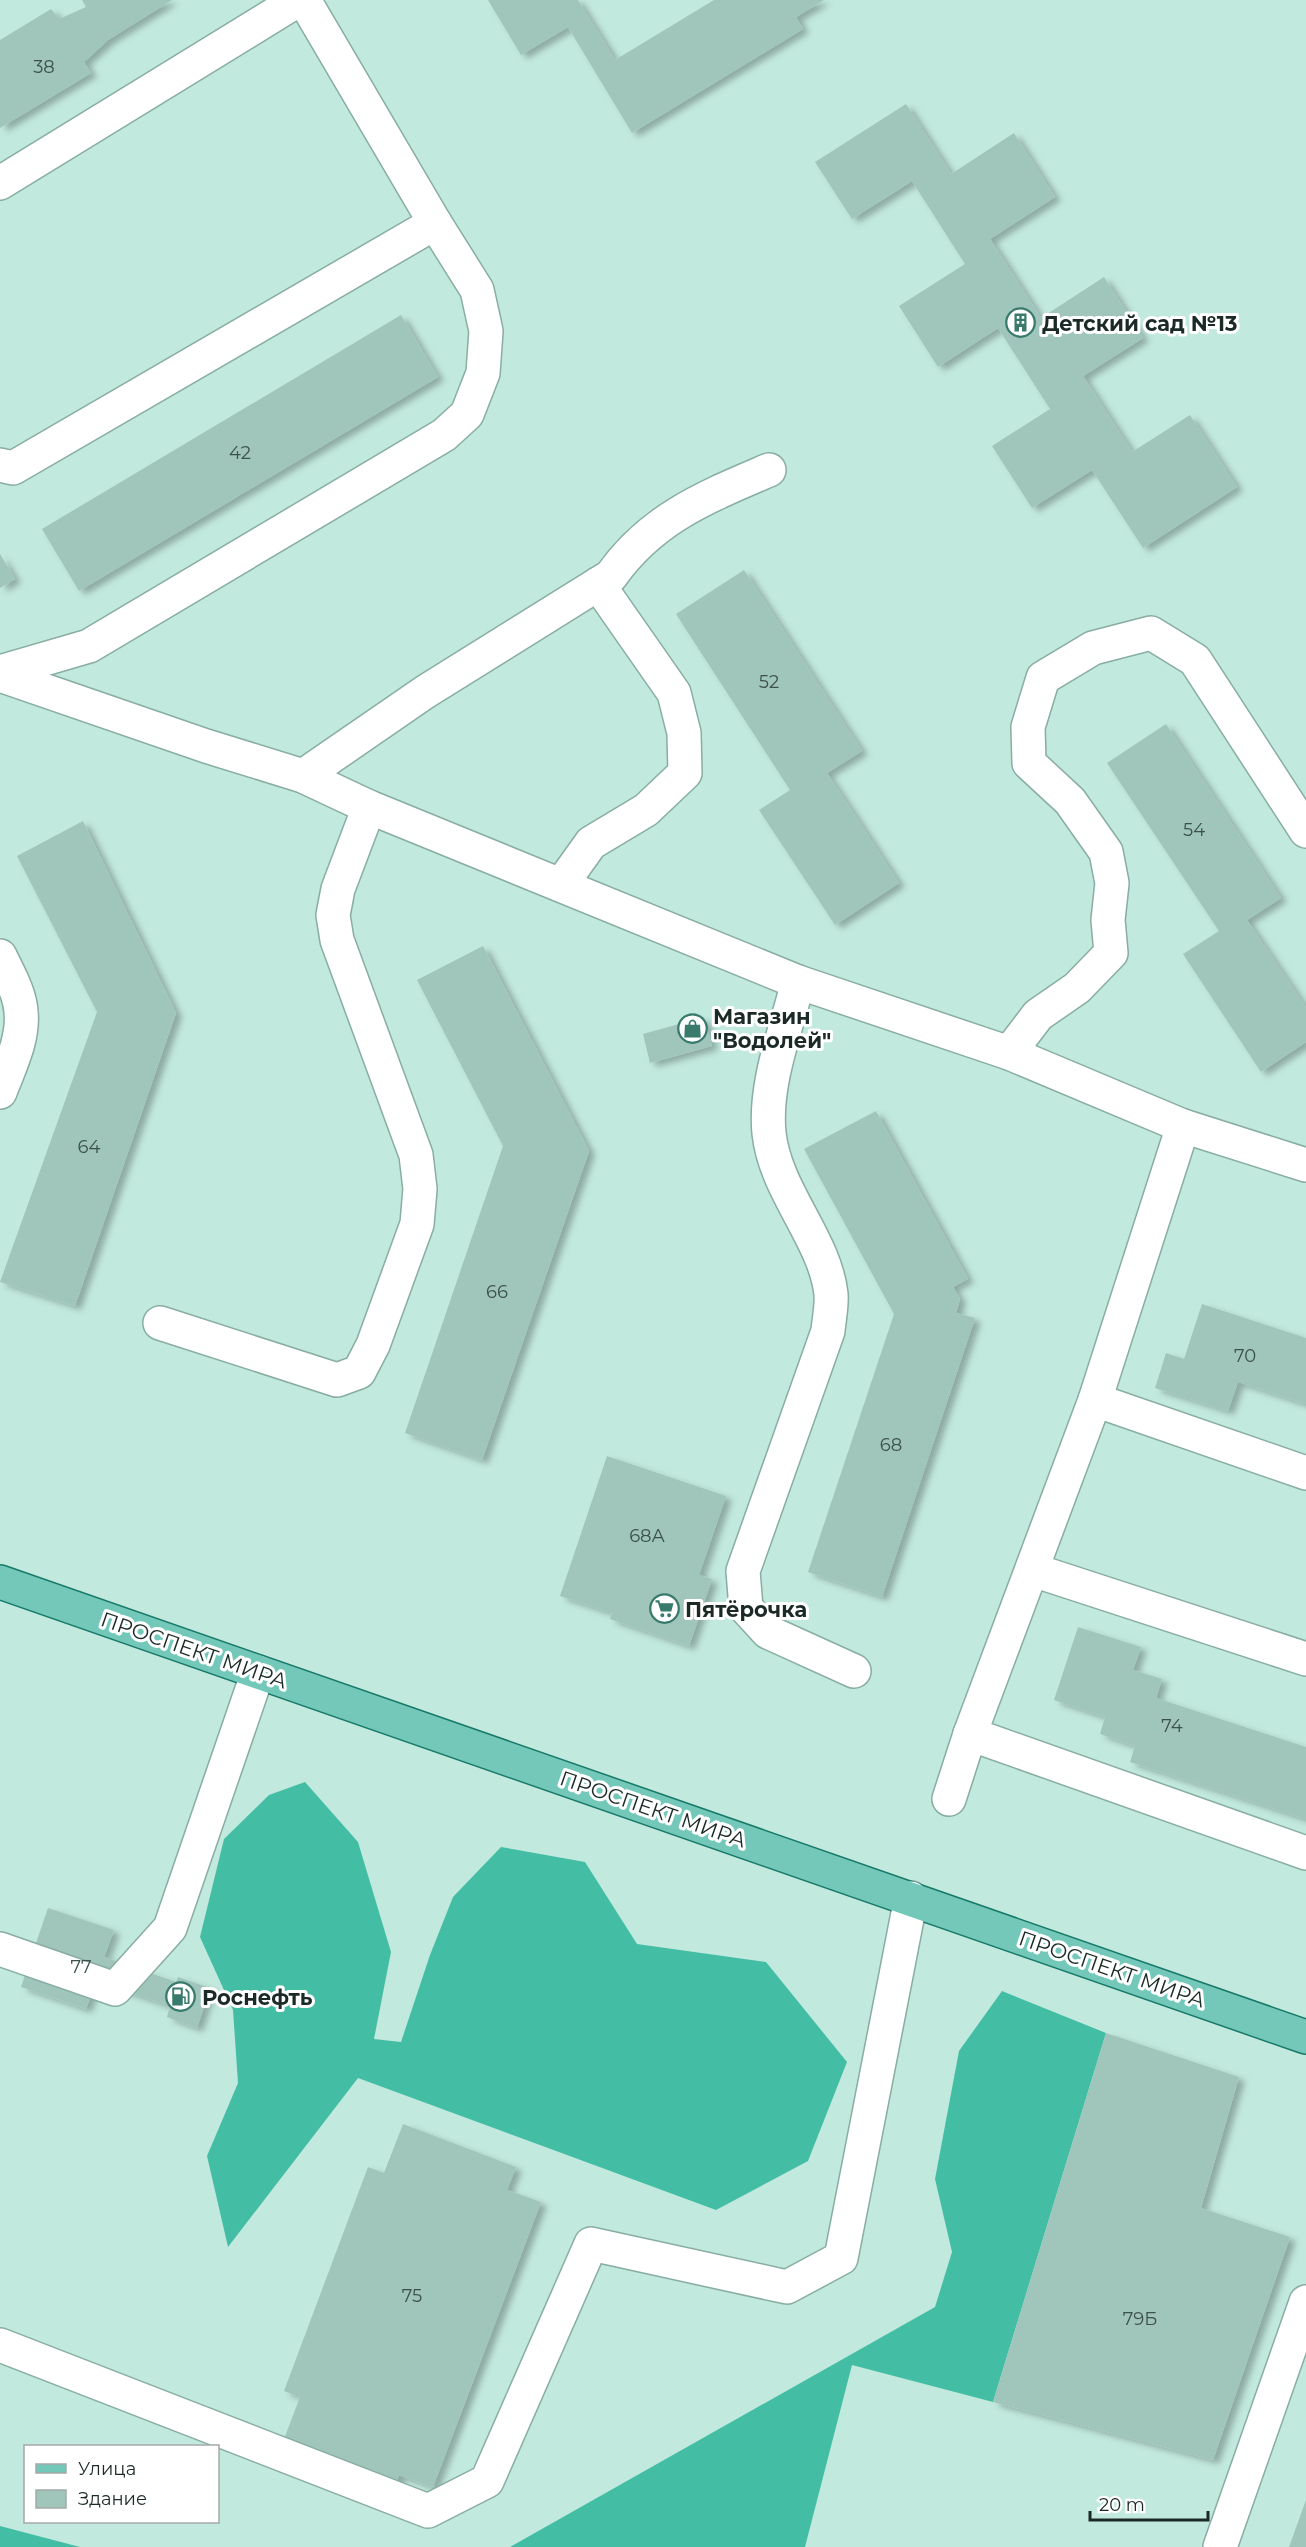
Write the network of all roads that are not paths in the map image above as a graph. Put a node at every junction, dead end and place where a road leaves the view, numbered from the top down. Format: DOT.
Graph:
graph roads {
  1 [pos="298,0"];
  2 [pos="304,0"];
  3 [pos="0,183"];
  4 [pos="435,222"];
  5 [pos="0,465"];
  6 [pos="769,470"];
  7 [pos="598,584"];
  8 [pos="0,673"];
  9 [pos="303,776"];
  10 [pos="369,807"];
  11 [pos="1306,831"];
  12 [pos="561,885"];
  13 [pos="0,956"];
  14 [pos="798,982"];
  15 [pos="1009,1053"];
  16 [pos="0,1092"];
  17 [pos="1183,1126"];
  18 [pos="1306,1165"];
  19 [pos="160,1323"];
  20 [pos="1095,1400"];
  21 [pos="1306,1473"];
  22 [pos="1033,1570"];
  23 [pos="0,1582"];
  24 [pos="1306,1659"];
  25 [pos="854,1671"];
  26 [pos="258,1672"];
  27 [pos="970,1734"];
  28 [pos="949,1799"];
  29 [pos="1306,1853"];
  30 [pos="912,1898"];
  31 [pos="0,1949"];
  32 [pos="1306,2037"];
  33 [pos="1306,2302"];
  34 [pos="0,2345"];
  35 [pos="1220,2547"];
  1 -- 3 [label="lane"];
  2 -- 4 [label="lane"];
  4 -- 5 [label="lane"];
  4 -- 8 [label="lane"];
  6 -- 7 [label="lane"];
  7 -- 9 [label="lane"];
  7 -- 12 [label="lane"];
  8 -- 9 [label="lane"];
  9 -- 10 [label="lane"];
  10 -- 12 [label="lane"];
  10 -- 19 [label="lane"];
  11 -- 15 [label="lane"];
  12 -- 14 [label="lane"];
  13 -- 16 [label="lane"];
  14 -- 15 [label="lane"];
  14 -- 25 [label="lane"];
  15 -- 17 [label="lane"];
  17 -- 18 [label="lane"];
  17 -- 20 [label="lane"];
  20 -- 21 [label="lane"];
  20 -- 22 [label="lane"];
  22 -- 24 [label="lane"];
  22 -- 27 [label="lane"];
  23 -- 26 [label="main road, ПРОСПЕКТ МИРА"];
  26 -- 30 [label="main road, ПРОСПЕКТ МИРА"];
  26 -- 31 [label="lane"];
  27 -- 28 [label="lane"];
  27 -- 29 [label="lane"];
  30 -- 32 [label="main road, ПРОСПЕКТ МИРА"];
  30 -- 34 [label="lane"];
  33 -- 35 [label="lane"];
}
